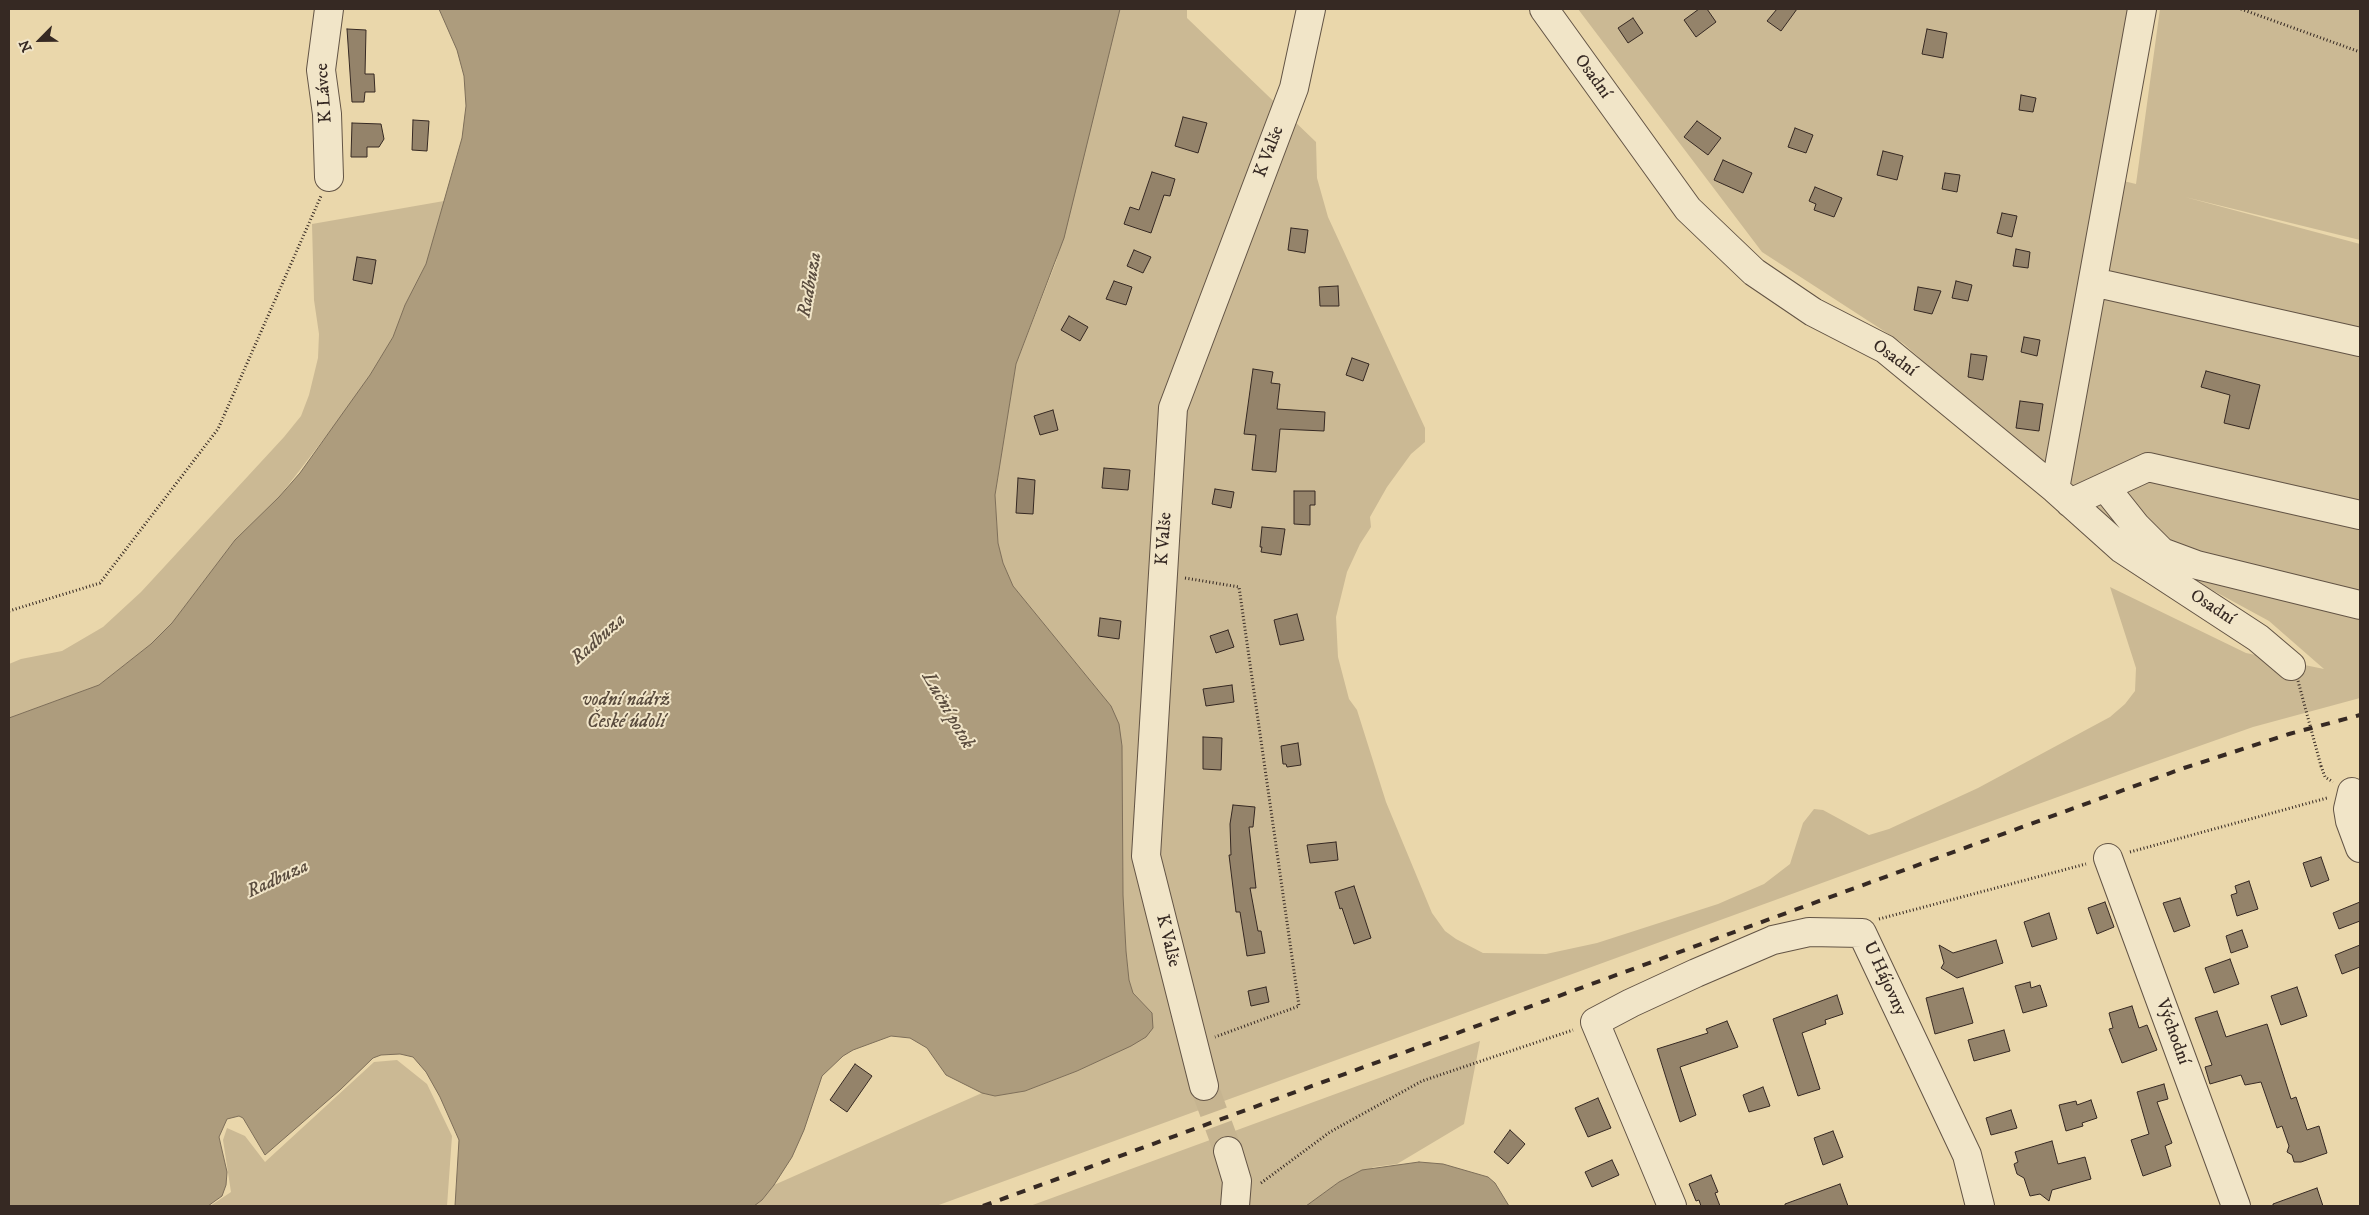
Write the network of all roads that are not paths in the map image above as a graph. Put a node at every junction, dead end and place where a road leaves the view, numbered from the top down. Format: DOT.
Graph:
graph roads {
  1 [pos="329,9"];
  2 [pos="1311,9"];
  3 [pos="1544,9"];
  4 [pos="2142,9"];
  5 [pos="329,177"];
  6 [pos="2093,282"];
  7 [pos="2360,342"];
  8 [pos="2105,487"];
  9 [pos="2063,496"];
  10 [pos="2360,515"];
  11 [pos="2360,604"];
  12 [pos="2295,674"];
  13 [pos="2357,791"];
  14 [pos="2360,848"];
  15 [pos="2108,858"];
  16 [pos="1204,1086"];
  17 [pos="1228,1151"];
  18 [pos="1235,1204"];
  19 [pos="1672,1206"];
  20 [pos="1980,1206"];
  21 [pos="2236,1206"];
  1 -- 5 [label="street, K Lávce"];
  2 -- 16 [label="street, K Valše"];
  3 -- 9 [label="street, Osadní"];
  4 -- 6 [label="street"];
  6 -- 7 [label="street"];
  6 -- 9 [label="street"];
  8 -- 9 [label="street"];
  8 -- 10 [label="street"];
  8 -- 11 [label="street"];
  9 -- 12 [label="street, Osadní"];
  13 -- 14 [label="street"];
  15 -- 21 [label="street, Východní"];
  17 -- 18 [label="street"];
  19 -- 20 [label="street, U Hájovny"];
}
